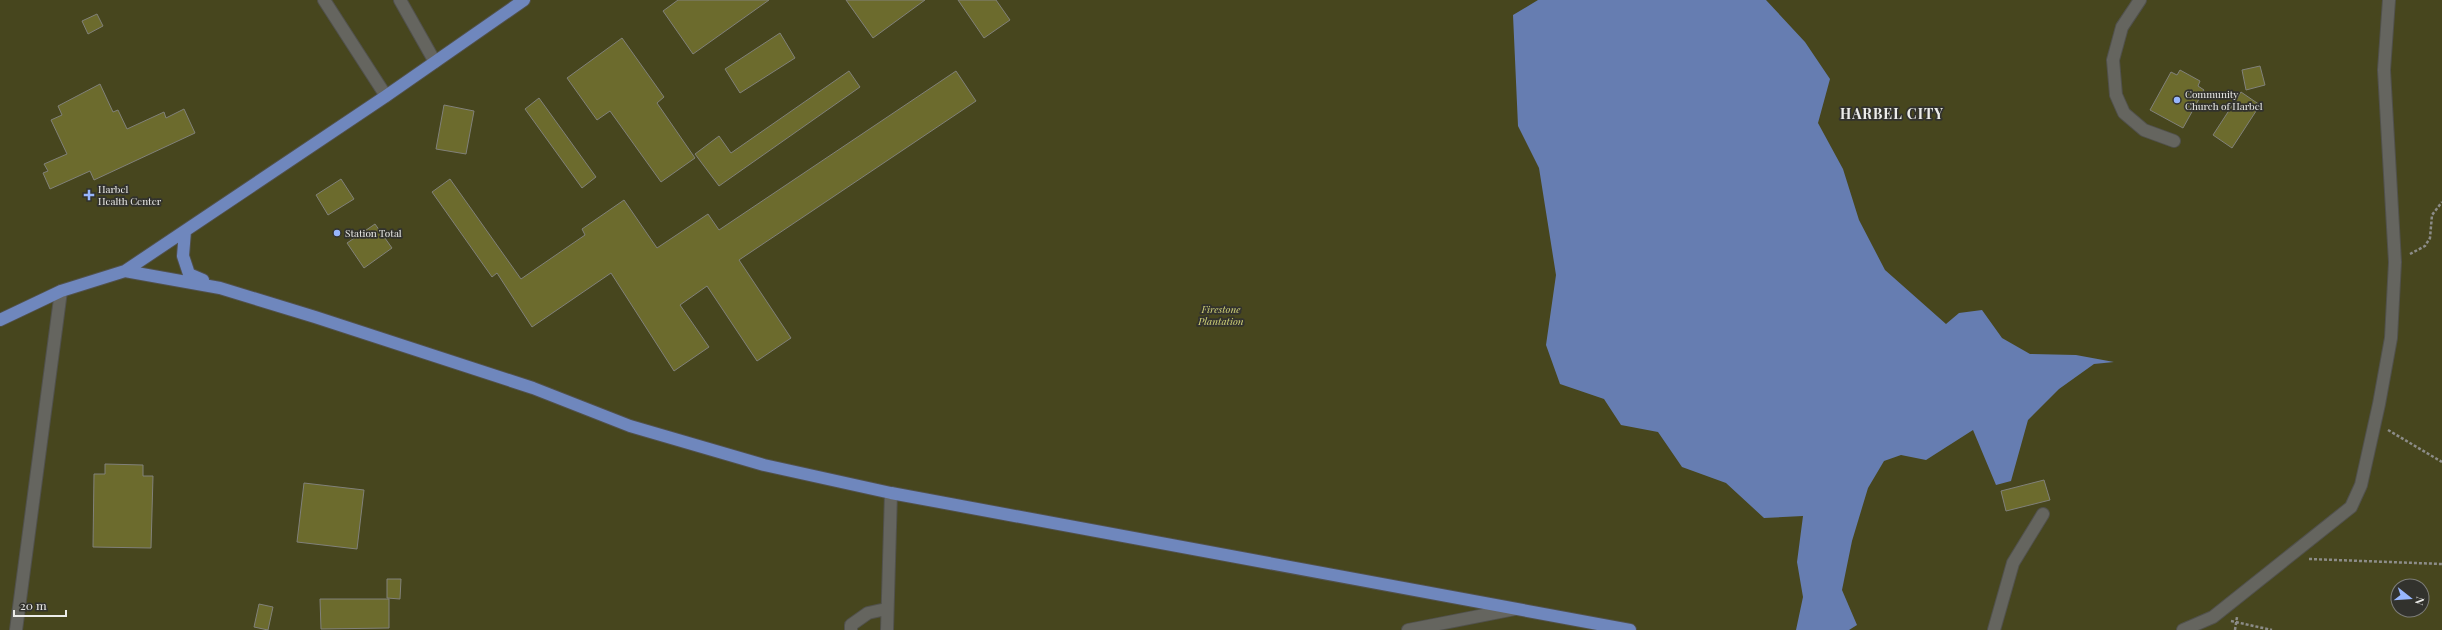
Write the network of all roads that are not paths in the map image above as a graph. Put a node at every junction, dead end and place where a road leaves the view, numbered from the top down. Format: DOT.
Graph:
graph roads {
  1 [pos="324,0"];
  2 [pos="400,0"];
  3 [pos="524,0"];
  4 [pos="2140,0"];
  5 [pos="2389,0"];
  6 [pos="435,62"];
  7 [pos="386,96"];
  8 [pos="2174,141"];
  9 [pos="185,231"];
  10 [pos="126,271"];
  11 [pos="220,288"];
  12 [pos="61,291"];
  13 [pos="0,320"];
  14 [pos="891,493"];
  15 [pos="2043,514"];
  16 [pos="1518,608"];
  17 [pos="886,609"];
  18 [pos="16,630"];
  19 [pos="851,630"];
  20 [pos="887,630"];
  21 [pos="1408,630"];
  22 [pos="1630,630"];
  23 [pos="1994,630"];
  24 [pos="2183,630"];
  1 -- 7 [label="street"];
  2 -- 6 [label="street"];
  3 -- 6 [label="main road"];
  4 -- 8 [label="street"];
  5 -- 24 [label="street"];
  6 -- 7 [label="main road"];
  7 -- 9 [label="main road"];
  9 -- 10 [label="main road"];
  9 -- 11 [label="main road"];
  10 -- 11 [label="main road"];
  10 -- 12 [label="main road"];
  11 -- 14 [label="main road"];
  12 -- 13 [label="main road"];
  12 -- 18 [label="street"];
  14 -- 16 [label="main road"];
  14 -- 17 [label="street"];
  15 -- 23 [label="street"];
  16 -- 21 [label="street"];
  16 -- 22 [label="main road"];
  17 -- 19 [label="street"];
  17 -- 20 [label="street"];
}
